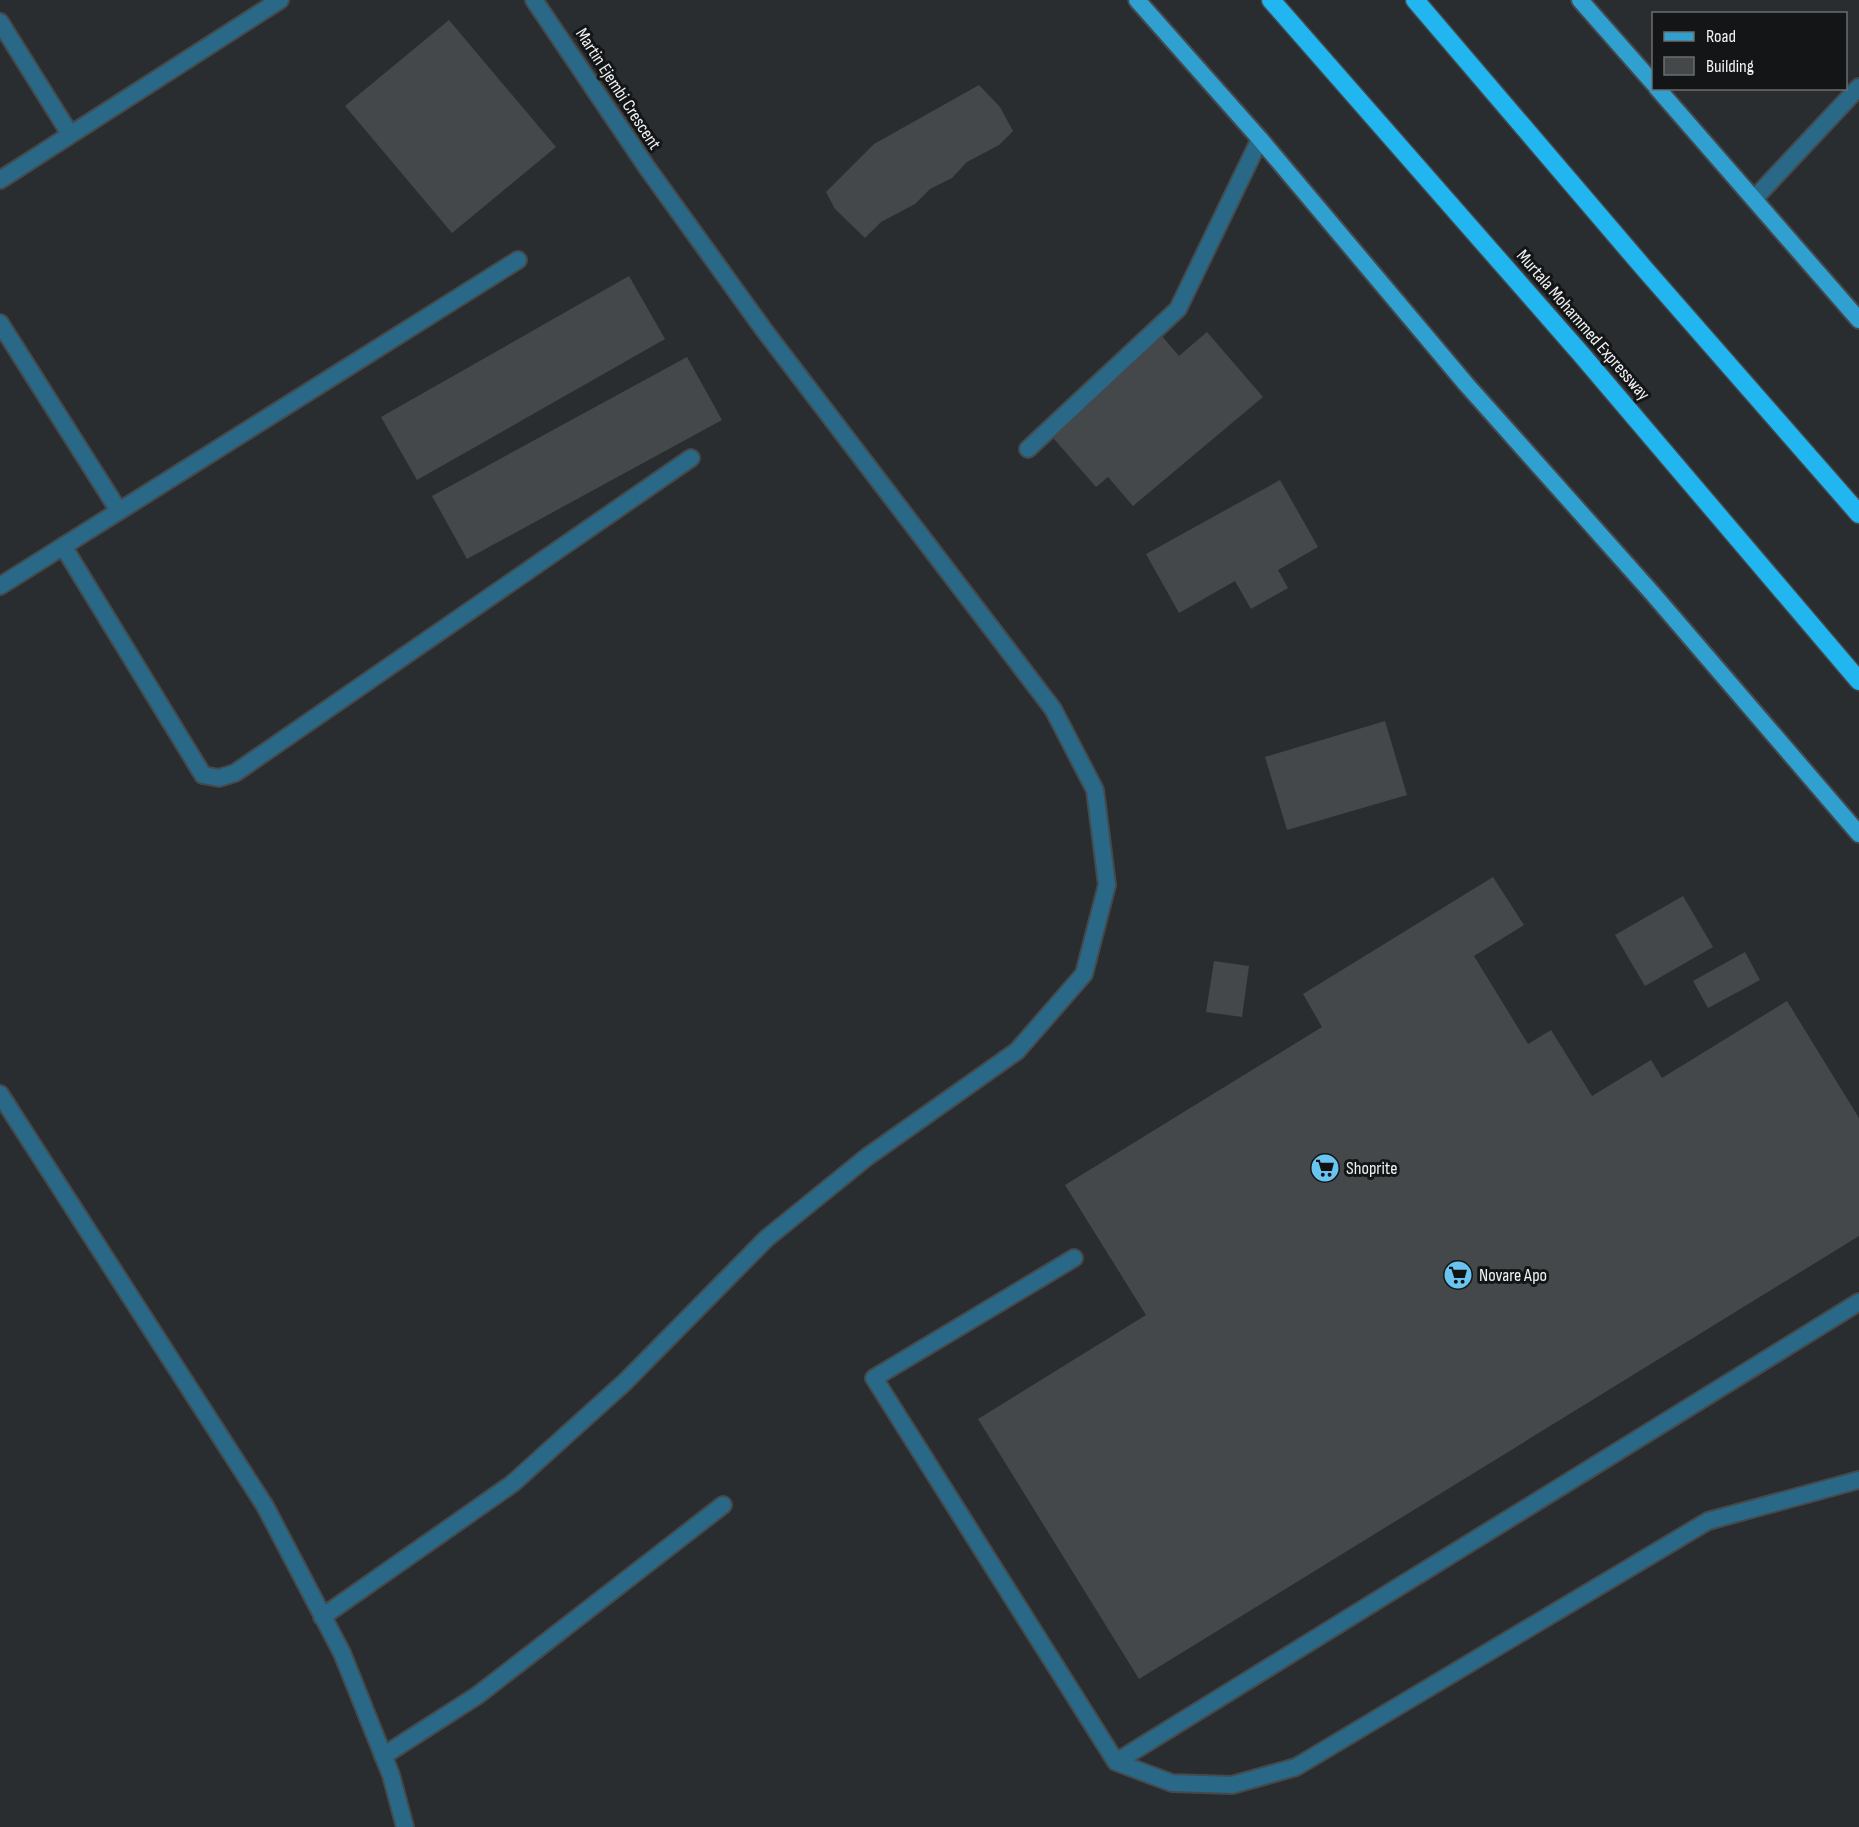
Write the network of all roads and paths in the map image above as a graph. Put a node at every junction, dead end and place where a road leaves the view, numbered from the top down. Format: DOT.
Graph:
graph roads {
  1 [pos="280,0"];
  2 [pos="534,0"];
  3 [pos="1137,0"];
  4 [pos="1271,0"];
  5 [pos="1415,0"];
  6 [pos="1580,0"];
  7 [pos="0,22"];
  8 [pos="1652,83"];
  9 [pos="1859,87"];
  10 [pos="1659,90"];
  11 [pos="69,134"];
  12 [pos="1260,139"];
  13 [pos="0,180"];
  14 [pos="1754,199"];
  15 [pos="518,260"];
  16 [pos="1859,320"];
  17 [pos="0,323"];
  18 [pos="1028,449"];
  19 [pos="691,458"];
  20 [pos="119,511"];
  21 [pos="1859,514"];
  22 [pos="63,546"];
  23 [pos="0,586"];
  24 [pos="1859,681"];
  25 [pos="1859,834"];
  26 [pos="0,1094"];
  27 [pos="1074,1258"];
  28 [pos="1859,1302"];
  29 [pos="1859,1480"];
  30 [pos="723,1505"];
  31 [pos="322,1617"];
  32 [pos="384,1756"];
  33 [pos="1116,1762"];
  34 [pos="405,1827"];
  1 -- 11 [label="street"];
  2 -- 31 [label="street, Martin Ejembi Crescent"];
  3 -- 12 [label="main road"];
  4 -- 24 [label="highway, Murtala Mohammed Expressway"];
  5 -- 21 [label="highway"];
  6 -- 8 [label="main road"];
  7 -- 11 [label="street"];
  9 -- 14 [label="street"];
  10 -- 14 [label="main road"];
  11 -- 13 [label="street"];
  12 -- 18 [label="street"];
  12 -- 25 [label="main road"];
  14 -- 16 [label="main road"];
  15 -- 20 [label="street"];
  17 -- 20 [label="street"];
  19 -- 22 [label="street"];
  20 -- 22 [label="street"];
  22 -- 23 [label="street"];
  26 -- 31 [label="street"];
  27 -- 33 [label="street"];
  28 -- 33 [label="street"];
  29 -- 33 [label="street"];
  30 -- 32 [label="street"];
  31 -- 32 [label="street"];
  32 -- 34 [label="street"];
}
